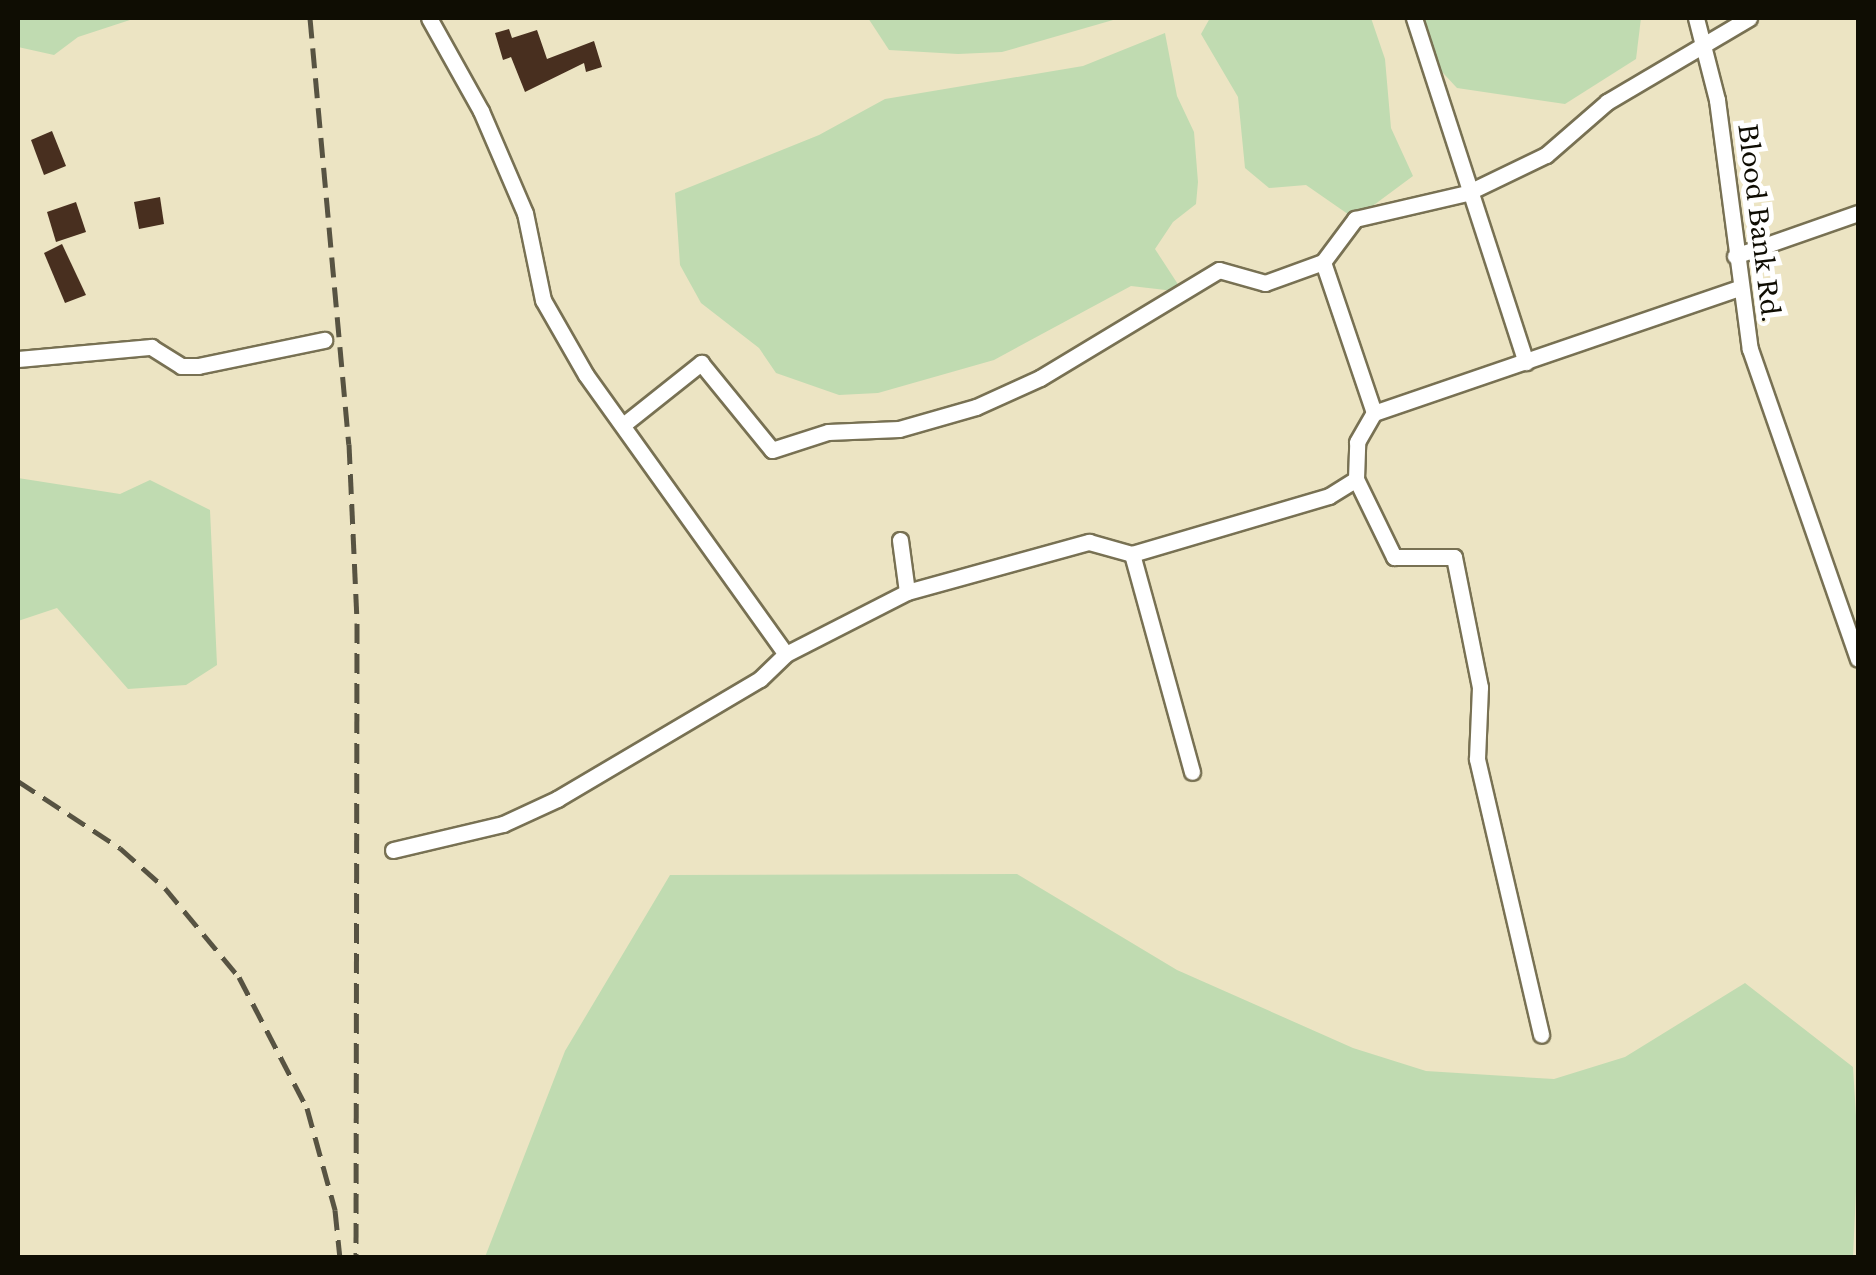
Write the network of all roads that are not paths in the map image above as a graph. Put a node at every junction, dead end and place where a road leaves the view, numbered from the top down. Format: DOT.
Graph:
graph roads {
  1 [pos="429,18"];
  2 [pos="1414,18"];
  3 [pos="1696,18"];
  4 [pos="1749,18"];
  5 [pos="1703,45"];
  6 [pos="1467,193"];
  7 [pos="1858,213"];
  8 [pos="1735,256"];
  9 [pos="1323,262"];
  10 [pos="1737,289"];
  11 [pos="324,340"];
  12 [pos="18,359"];
  13 [pos="1526,362"];
  14 [pos="1374,412"];
  15 [pos="623,425"];
  16 [pos="1356,479"];
  17 [pos="900,540"];
  18 [pos="1132,554"];
  19 [pos="907,592"];
  20 [pos="786,654"];
  21 [pos="1858,659"];
  22 [pos="1192,772"];
  23 [pos="393,850"];
  24 [pos="1540,1034"];
  1 -- 15 [label="street"];
  2 -- 6 [label="street"];
  3 -- 5 [label="street, Blood Bank Rd."];
  4 -- 5 [label="street"];
  5 -- 6 [label="street"];
  5 -- 8 [label="street, Blood Bank Rd."];
  6 -- 9 [label="street"];
  6 -- 13 [label="street"];
  7 -- 8 [label="street"];
  8 -- 10 [label="street, Blood Bank Rd."];
  9 -- 14 [label="street"];
  9 -- 15 [label="street"];
  10 -- 13 [label="street"];
  10 -- 21 [label="street, Blood Bank Rd."];
  11 -- 12 [label="street"];
  13 -- 14 [label="street"];
  14 -- 16 [label="street"];
  15 -- 20 [label="street"];
  16 -- 18 [label="street"];
  16 -- 24 [label="street"];
  17 -- 19 [label="street"];
  18 -- 19 [label="street"];
  18 -- 22 [label="street"];
  19 -- 20 [label="street"];
  20 -- 23 [label="street"];
}
